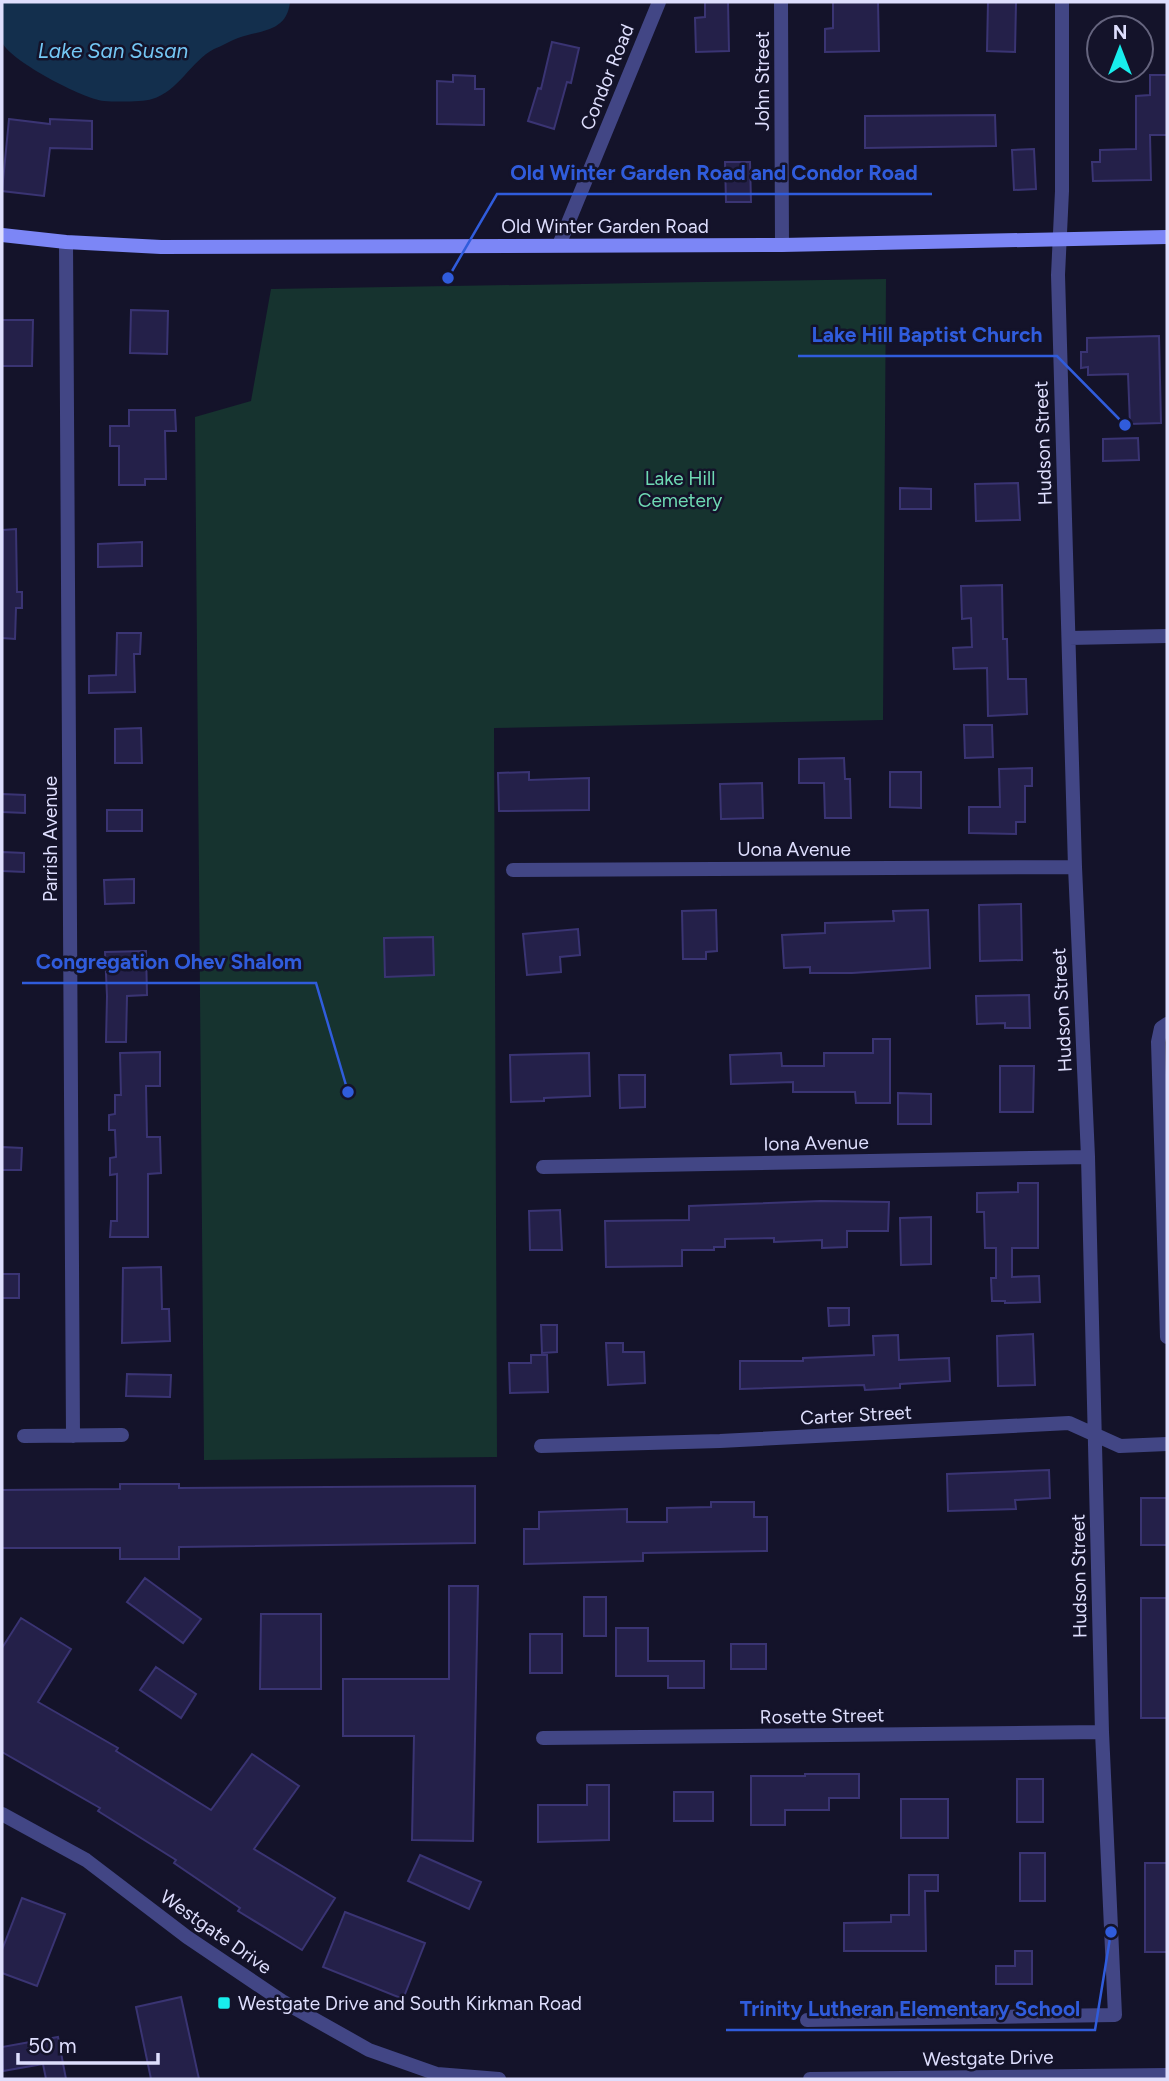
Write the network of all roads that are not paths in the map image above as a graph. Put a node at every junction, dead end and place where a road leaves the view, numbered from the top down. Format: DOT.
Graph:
graph roads {
  1 [pos="659,2"];
  2 [pos="781,2"];
  3 [pos="1062,2"];
  4 [pos="2,235"];
  5 [pos="1167,237"];
  6 [pos="1060,240"];
  7 [pos="66,242"];
  8 [pos="559,245"];
  9 [pos="782,245"];
  10 [pos="1167,636"];
  11 [pos="1069,638"];
  12 [pos="1075,867"];
  13 [pos="513,870"];
  14 [pos="1167,1024"];
  15 [pos="1088,1157"];
  16 [pos="544,1167"];
  17 [pos="1167,1337"];
  18 [pos="1096,1433"];
  19 [pos="122,1435"];
  20 [pos="24,1436"];
  21 [pos="73,1436"];
  22 [pos="1167,1444"];
  23 [pos="541,1447"];
  24 [pos="1102,1732"];
  25 [pos="543,1738"];
  26 [pos="2,1814"];
  27 [pos="807,2020"];
  28 [pos="1167,2075"];
  29 [pos="499,2079"];
  30 [pos="810,2079"];
  1 -- 8 [label="street, Condor Road"];
  2 -- 9 [label="street, John Street"];
  3 -- 6 [label="street, Hudson Street"];
  4 -- 7 [label="main road, Old Winter Garden Road"];
  5 -- 6 [label="main road, Old Winter Garden Road"];
  6 -- 9 [label="main road, Old Winter Garden Road"];
  6 -- 11 [label="street, Hudson Street"];
  7 -- 8 [label="main road, Old Winter Garden Road"];
  7 -- 21 [label="street, Parrish Avenue"];
  8 -- 9 [label="main road, Old Winter Garden Road"];
  10 -- 11 [label="street"];
  11 -- 12 [label="street, Hudson Street"];
  12 -- 13 [label="street, Uona Avenue"];
  12 -- 15 [label="street, Hudson Street"];
  14 -- 17 [label="street"];
  15 -- 16 [label="street, Iona Avenue"];
  15 -- 18 [label="street, Hudson Street"];
  18 -- 22 [label="street, Carter Street"];
  18 -- 23 [label="street, Carter Street"];
  18 -- 24 [label="street, Hudson Street"];
  19 -- 21 [label="street"];
  20 -- 21 [label="street"];
  24 -- 25 [label="street, Rosette Street"];
  24 -- 27 [label="street, Hudson Street"];
  26 -- 29 [label="street, Westgate Drive"];
  28 -- 30 [label="street, Westgate Drive"];
}
